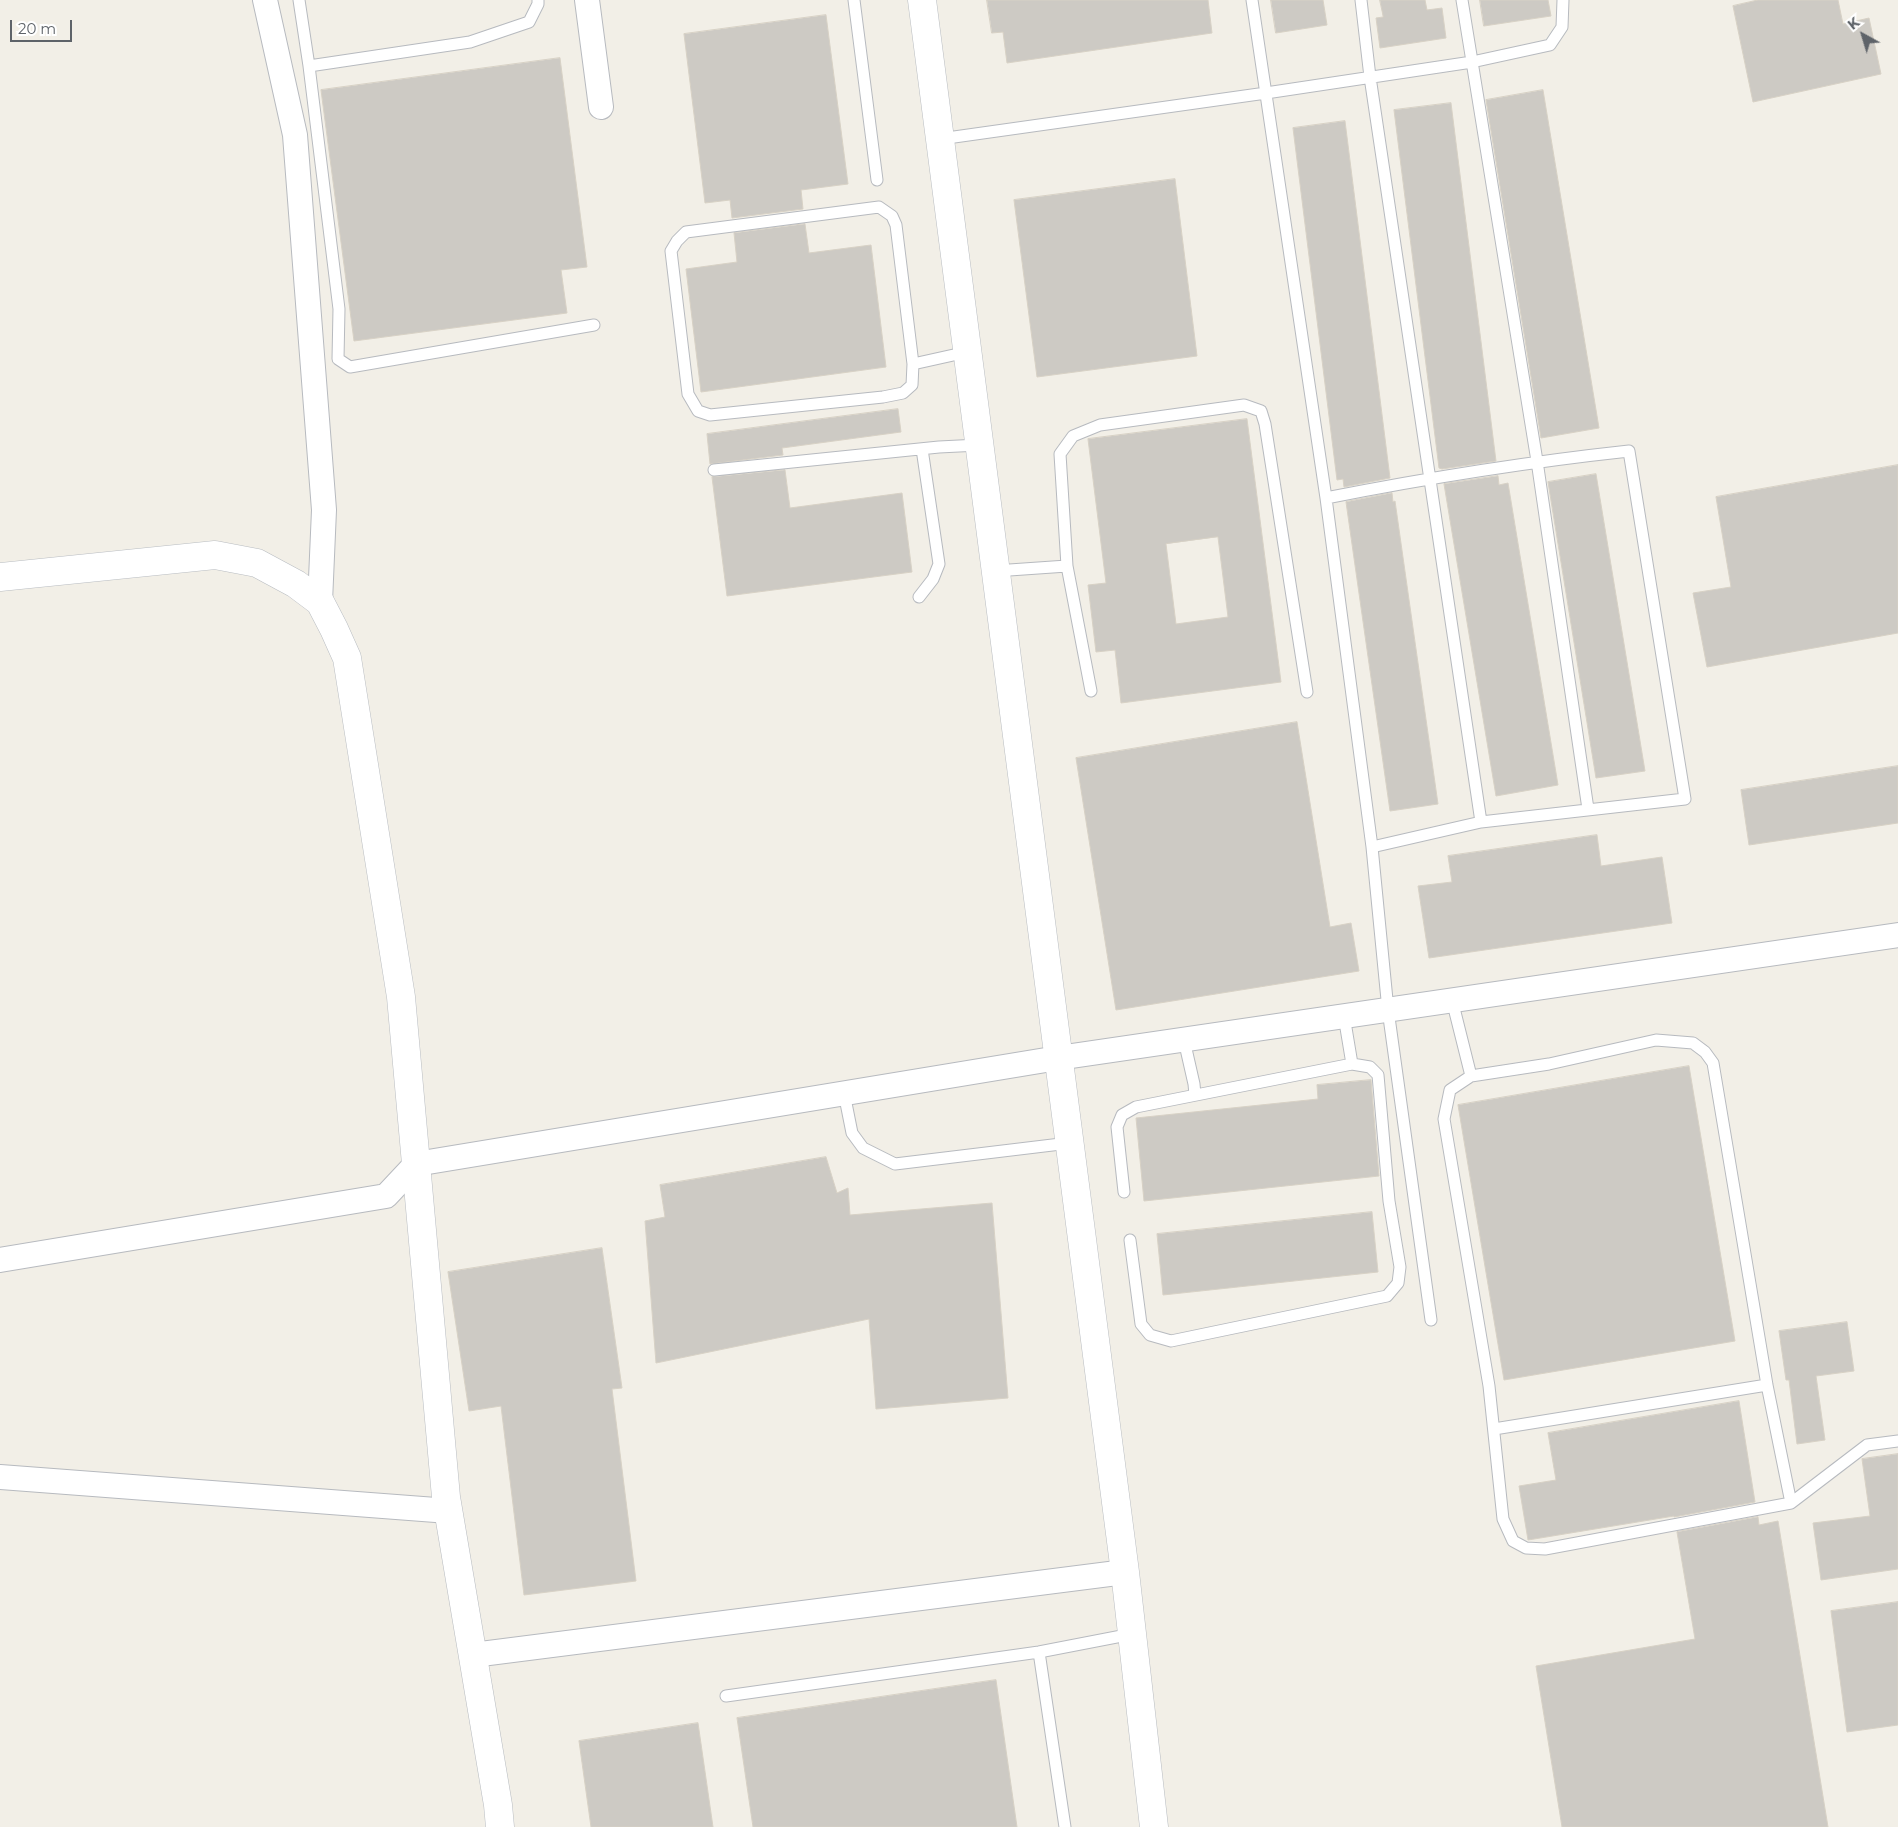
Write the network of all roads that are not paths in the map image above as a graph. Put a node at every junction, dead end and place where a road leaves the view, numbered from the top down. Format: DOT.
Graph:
graph roads {
  1 [pos="265,0"];
  2 [pos="299,0"];
  3 [pos="538,0"];
  4 [pos="587,0"];
  5 [pos="854,0"];
  6 [pos="922,0"];
  7 [pos="1252,0"];
  8 [pos="1361,0"];
  9 [pos="1462,0"];
  10 [pos="1563,0"];
  11 [pos="1472,62"];
  12 [pos="309,66"];
  13 [pos="1370,77"];
  14 [pos="1266,93"];
  15 [pos="601,107"];
  16 [pos="940,139"];
  17 [pos="877,180"];
  18 [pos="594,325"];
  19 [pos="967,352"];
  20 [pos="338,359"];
  21 [pos="913,364"];
  22 [pos="314,365"];
  23 [pos="979,446"];
  24 [pos="922,449"];
  25 [pos="1537,461"];
  26 [pos="714,470"];
  27 [pos="1429,478"];
  28 [pos="1326,498"];
  29 [pos="1067,566"];
  30 [pos="996,571"];
  31 [pos="0,577"];
  32 [pos="919,597"];
  33 [pos="320,602"];
  34 [pos="1091,691"];
  35 [pos="1306,692"];
  36 [pos="1588,809"];
  37 [pos="1481,822"];
  38 [pos="1372,847"];
  39 [pos="1898,935"];
  40 [pos="1452,1000"];
  41 [pos="1388,1010"];
  42 [pos="1344,1016"];
  43 [pos="1184,1040"];
  44 [pos="1058,1058"];
  45 [pos="1352,1064"];
  46 [pos="1470,1076"];
  47 [pos="844,1093"];
  48 [pos="1195,1095"];
  49 [pos="1069,1143"];
  50 [pos="416,1164"];
  51 [pos="1124,1192"];
  52 [pos="1130,1240"];
  53 [pos="0,1260"];
  54 [pos="1430,1320"];
  55 [pos="1767,1385"];
  56 [pos="1494,1429"];
  57 [pos="1898,1441"];
  58 [pos="0,1477"];
  59 [pos="1790,1503"];
  60 [pos="449,1511"];
  61 [pos="1125,1572"];
  62 [pos="1132,1634"];
  63 [pos="1039,1652"];
  64 [pos="473,1655"];
  65 [pos="726,1696"];
  66 [pos="500,1827"];
  67 [pos="1065,1827"];
  68 [pos="1154,1827"];
  1 -- 22 [label="street"];
  2 -- 12 [label="lane"];
  3 -- 12 [label="lane"];
  4 -- 15 [label="street"];
  5 -- 17 [label="lane"];
  6 -- 16 [label="street"];
  7 -- 14 [label="lane"];
  8 -- 13 [label="lane"];
  9 -- 11 [label="lane"];
  10 -- 11 [label="lane"];
  11 -- 13 [label="lane"];
  11 -- 25 [label="lane"];
  12 -- 20 [label="lane"];
  13 -- 14 [label="lane"];
  13 -- 27 [label="lane"];
  14 -- 16 [label="lane"];
  14 -- 28 [label="lane"];
  16 -- 19 [label="street"];
  18 -- 20 [label="lane"];
  19 -- 21 [label="lane"];
  19 -- 23 [label="street"];
  20 -- 22 [label="lane"];
  21 -- 21 [label="lane"];
  22 -- 33 [label="street"];
  23 -- 24 [label="lane"];
  23 -- 30 [label="street"];
  24 -- 26 [label="lane"];
  24 -- 32 [label="lane"];
  25 -- 27 [label="lane"];
  25 -- 36 [label="lane"];
  25 -- 36 [label="lane"];
  27 -- 28 [label="lane"];
  27 -- 37 [label="lane"];
  28 -- 38 [label="lane"];
  29 -- 30 [label="lane"];
  29 -- 34 [label="lane"];
  29 -- 35 [label="lane"];
  30 -- 44 [label="street"];
  31 -- 33 [label="street"];
  33 -- 50 [label="street"];
  36 -- 37 [label="lane"];
  37 -- 38 [label="lane"];
  38 -- 41 [label="lane"];
  39 -- 40 [label="street"];
  40 -- 41 [label="street"];
  40 -- 46 [label="lane"];
  41 -- 42 [label="street"];
  41 -- 54 [label="lane"];
  42 -- 43 [label="street"];
  42 -- 45 [label="lane"];
  43 -- 44 [label="street"];
  43 -- 48 [label="lane"];
  44 -- 47 [label="street"];
  44 -- 49 [label="street"];
  45 -- 48 [label="lane"];
  45 -- 52 [label="lane"];
  46 -- 55 [label="lane"];
  46 -- 56 [label="lane"];
  47 -- 49 [label="lane"];
  47 -- 50 [label="street"];
  48 -- 51 [label="lane"];
  49 -- 61 [label="street"];
  50 -- 53 [label="street"];
  50 -- 60 [label="street"];
  55 -- 56 [label="lane"];
  55 -- 59 [label="lane"];
  56 -- 59 [label="lane"];
  57 -- 59 [label="lane"];
  58 -- 60 [label="street"];
  60 -- 64 [label="street"];
  61 -- 62 [label="street"];
  61 -- 64 [label="street"];
  62 -- 63 [label="lane"];
  62 -- 68 [label="street"];
  63 -- 65 [label="lane"];
  63 -- 67 [label="lane"];
  64 -- 66 [label="street"];
}
